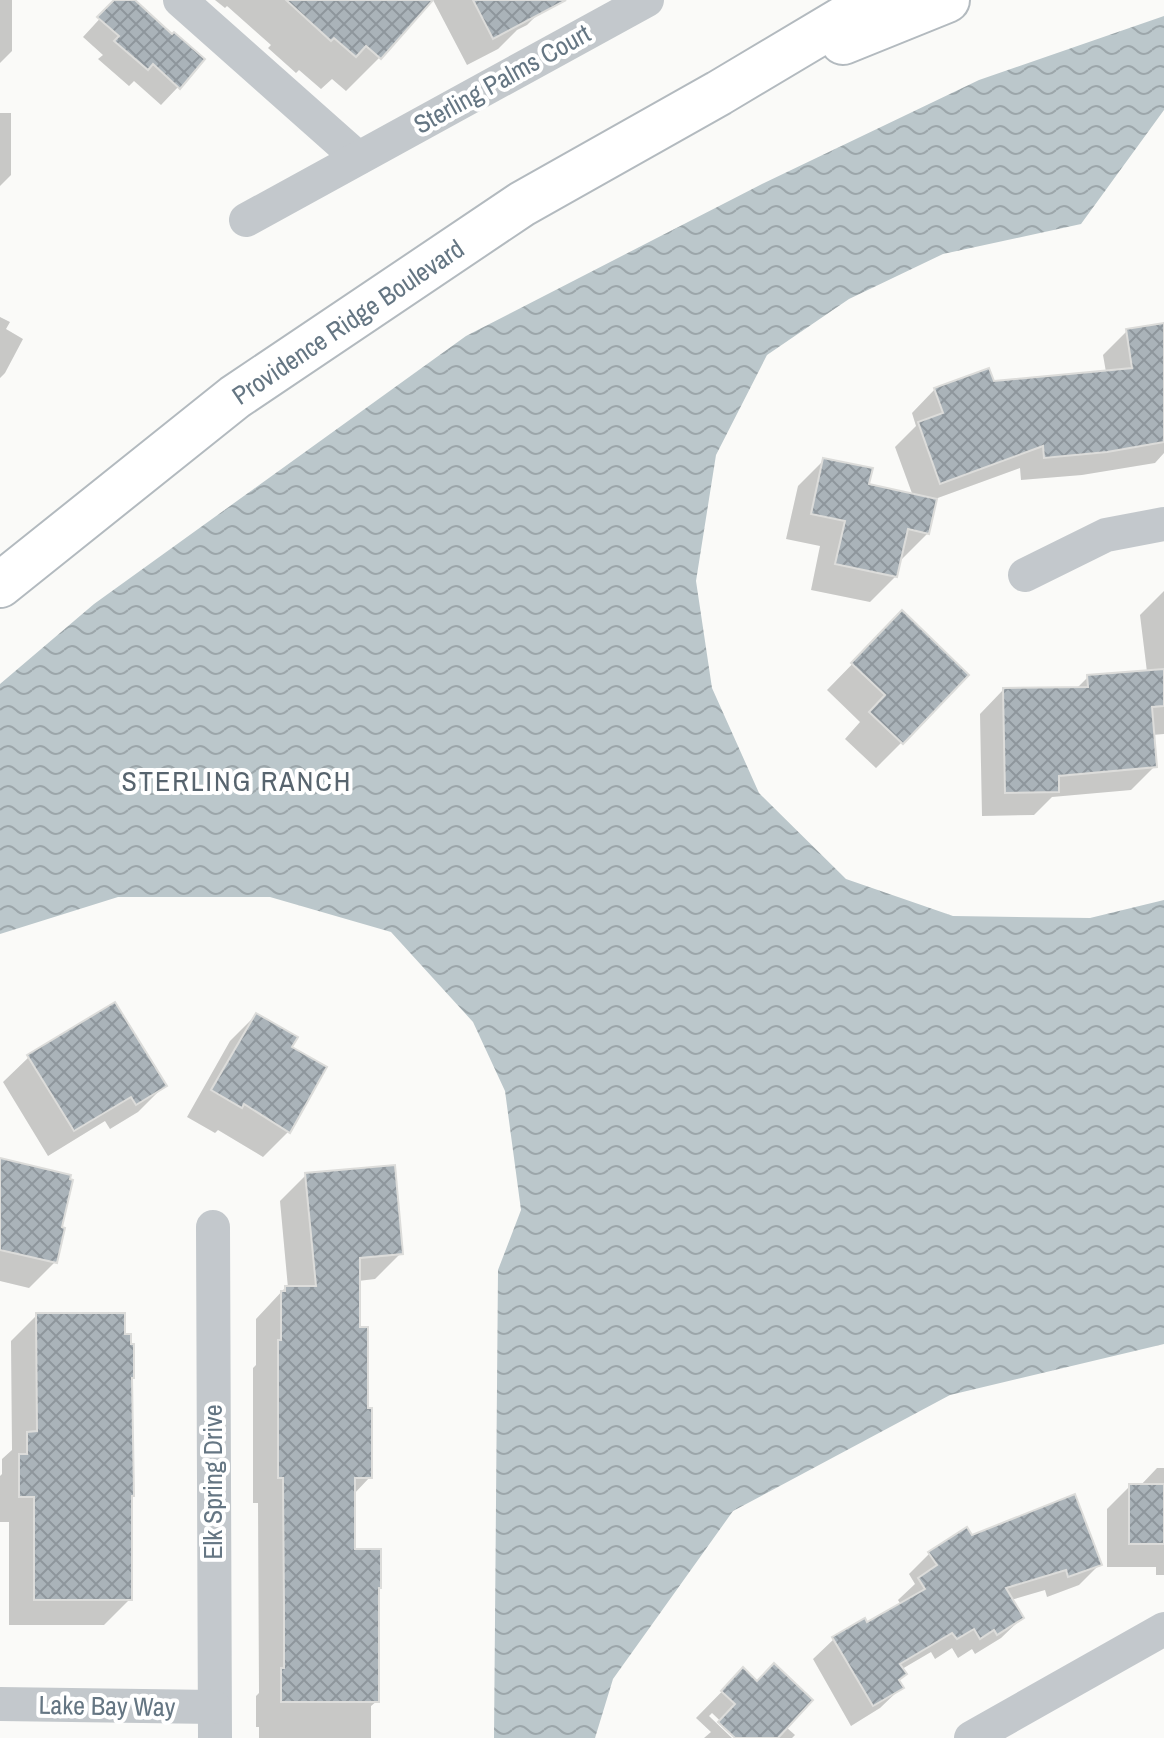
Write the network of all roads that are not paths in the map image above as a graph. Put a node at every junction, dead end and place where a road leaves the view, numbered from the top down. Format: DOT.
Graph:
graph roads {
  1 [pos="180,0"];
  2 [pos="647,0"];
  3 [pos="875,0"];
  4 [pos="947,0"];
  5 [pos="719,93"];
  6 [pos="358,158"];
  7 [pos="246,220"];
  8 [pos="1164,524"];
  9 [pos="1025,575"];
  10 [pos="0,585"];
  11 [pos="213,1227"];
  12 [pos="1164,1629"];
  13 [pos="0,1704"];
  14 [pos="214,1723"];
  15 [pos="971,1738"];
  1 -- 6 [label="street"];
  2 -- 6 [label="street, Sterling Palms Court"];
  3 -- 5 [label="street, Providence Ridge Boulevard"];
  4 -- 5 [label="street, Providence Ridge Boulevard"];
  5 -- 10 [label="street, Providence Ridge Boulevard"];
  6 -- 7 [label="street, Sterling Palms Court"];
  8 -- 9 [label="street"];
  11 -- 14 [label="street, Elk Spring Drive"];
  12 -- 15 [label="street"];
  13 -- 14 [label="street, Lake Bay Way"];
}
